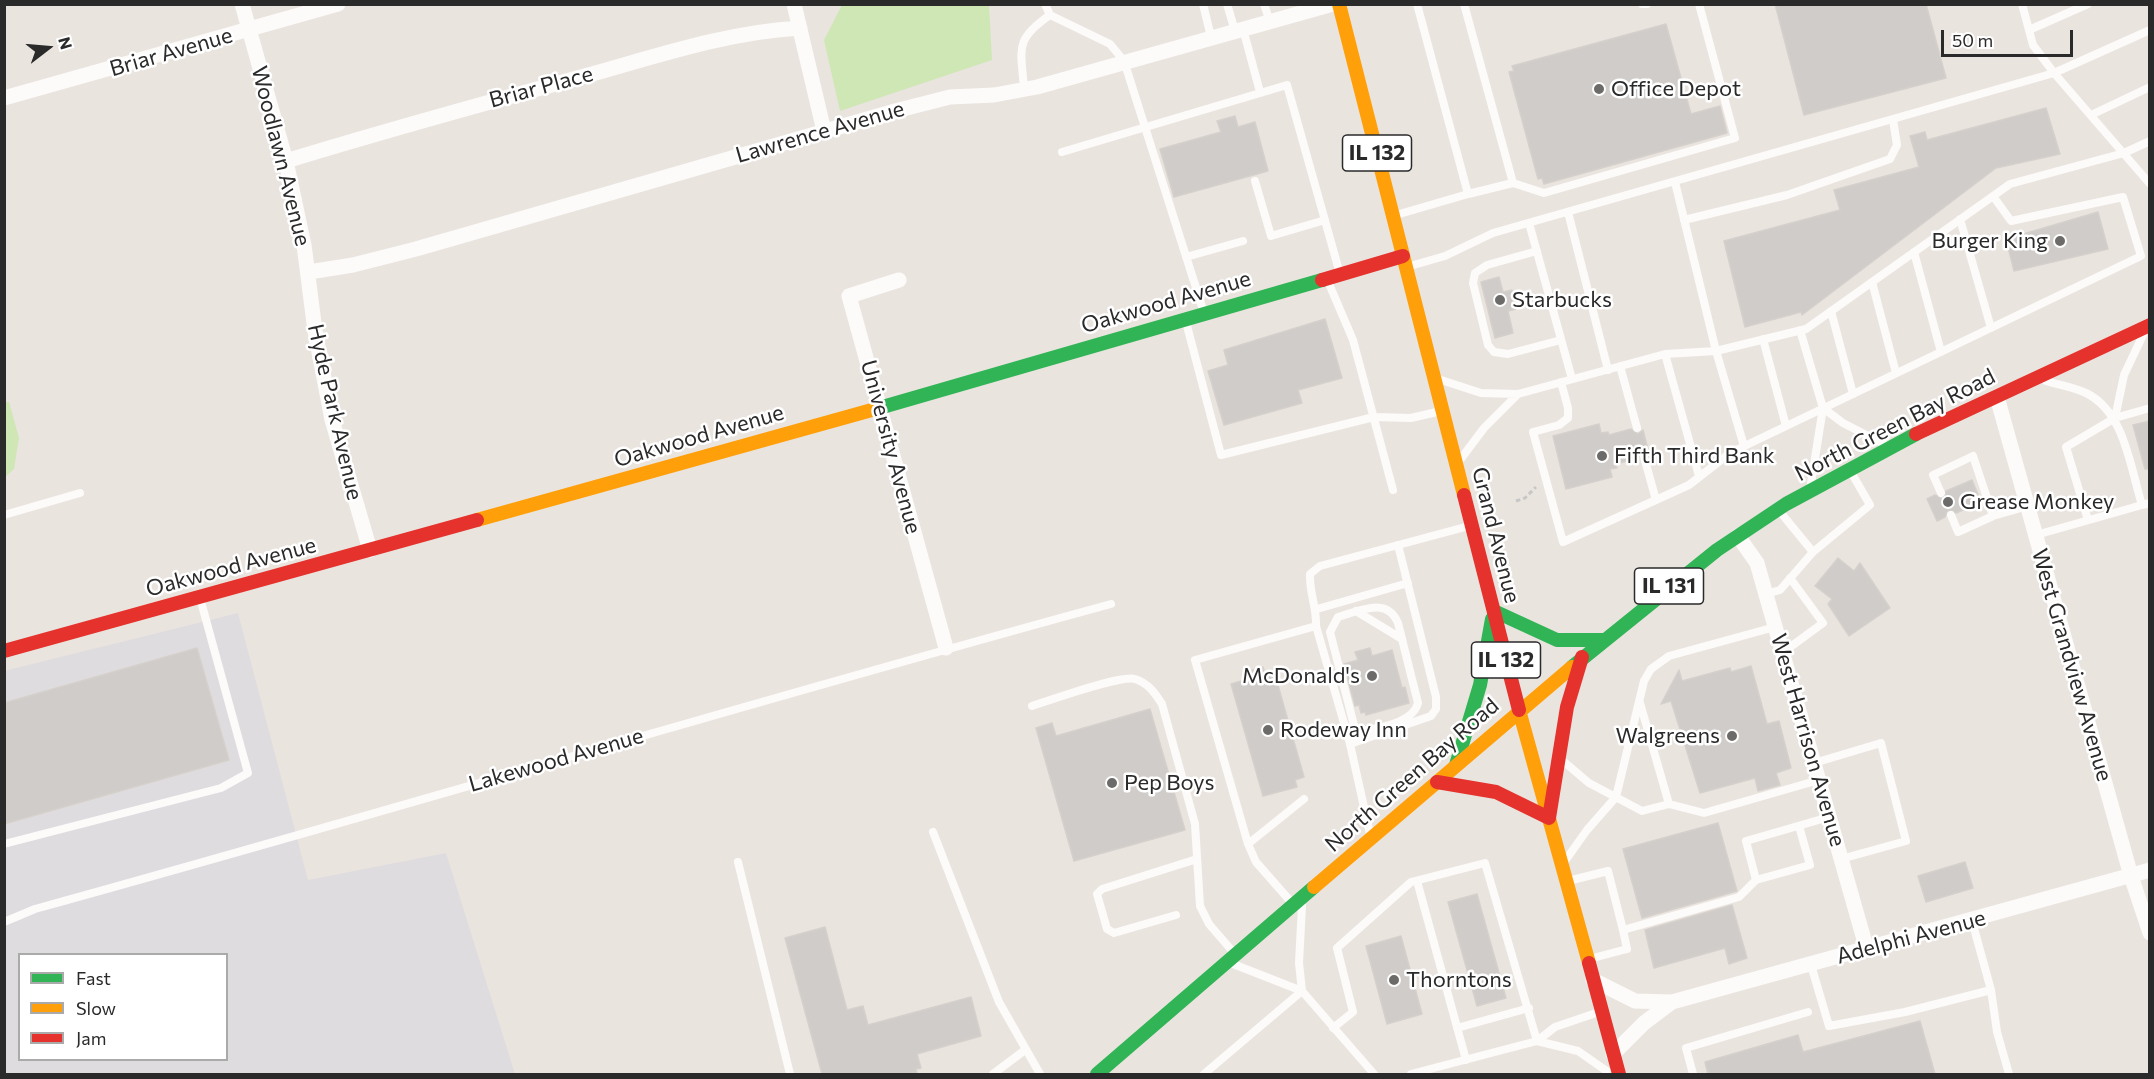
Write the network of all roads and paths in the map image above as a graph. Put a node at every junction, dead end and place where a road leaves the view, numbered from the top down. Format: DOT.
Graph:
graph roads {
  1 [pos="242,4"];
  2 [pos="338,4"];
  3 [pos="794,4"];
  4 [pos="1045,4"];
  5 [pos="1203,4"];
  6 [pos="1227,4"];
  7 [pos="1264,4"];
  8 [pos="1333,4"];
  9 [pos="1339,4"];
  10 [pos="1417,4"];
  11 [pos="1464,4"];
  12 [pos="1641,4"];
  13 [pos="1647,4"];
  14 [pos="1699,4"];
  15 [pos="2022,4"];
  16 [pos="2088,4"];
  17 [pos="1050,15"];
  18 [pos="1270,22"];
  19 [pos="800,28"];
  20 [pos="249,30"];
  21 [pos="1239,30"];
  22 [pos="2029,30"];
  23 [pos="2150,30"];
  24 [pos="1211,38"];
  25 [pos="1124,61"];
  26 [pos="2054,73"];
  27 [pos="2150,87"];
  28 [pos="1024,89"];
  29 [pos="1260,92"];
  30 [pos="4,98"];
  31 [pos="2091,115"];
  32 [pos="1893,120"];
  33 [pos="1145,128"];
  34 [pos="824,131"];
  35 [pos="2150,141"];
  36 [pos="1062,152"];
  37 [pos="2124,153"];
  38 [pos="286,161"];
  39 [pos="1255,181"];
  40 [pos="1513,183"];
  41 [pos="1675,183"];
  42 [pos="2150,184"];
  43 [pos="1468,194"];
  44 [pos="1994,196"];
  45 [pos="1568,212"];
  46 [pos="1393,216"];
  47 [pos="1960,219"];
  48 [pos="1325,220"];
  49 [pos="1684,220"];
  50 [pos="1529,223"];
  51 [pos="1243,241"];
  52 [pos="1537,251"];
  53 [pos="1914,252"];
  54 [pos="1186,257"];
  55 [pos="1404,262"];
  56 [pos="309,272"];
  57 [pos="1333,276"];
  58 [pos="900,280"];
  59 [pos="1872,282"];
  60 [pos="1831,311"];
  61 [pos="1204,313"];
  62 [pos="1185,318"];
  63 [pos="2149,325"];
  64 [pos="1992,328"];
  65 [pos="1800,330"];
  66 [pos="1763,339"];
  67 [pos="1561,340"];
  68 [pos="1716,351"];
  69 [pos="1941,352"];
  70 [pos="1665,354"];
  71 [pos="1620,366"];
  72 [pos="1608,370"];
  73 [pos="1896,373"];
  74 [pos="1434,378"];
  75 [pos="2036,378"];
  76 [pos="1572,379"];
  77 [pos="1561,382"];
  78 [pos="1518,394"];
  79 [pos="1853,394"];
  80 [pos="1997,397"];
  81 [pos="880,408"];
  82 [pos="1823,408"];
  83 [pos="2150,408"];
  84 [pos="1442,411"];
  85 [pos="1374,417"];
  86 [pos="2115,418"];
  87 [pos="1786,426"];
  88 [pos="1637,428"];
  89 [pos="1744,446"];
  90 [pos="1888,447"];
  91 [pos="1644,457"];
  92 [pos="1456,465"];
  93 [pos="1849,468"];
  94 [pos="1699,476"];
  95 [pos="1538,486"];
  96 [pos="1811,489"];
  97 [pos="1393,490"];
  98 [pos="80,493"];
  99 [pos="1941,493"];
  100 [pos="1656,500"];
  101 [pos="1516,501"];
  102 [pos="2146,504"];
  103 [pos="2028,506"];
  104 [pos="1778,509"];
  105 [pos="4,515"];
  106 [pos="1951,515"];
  107 [pos="1993,516"];
  108 [pos="2088,520"];
  109 [pos="1471,525"];
  110 [pos="1738,536"];
  111 [pos="2036,536"];
  112 [pos="1398,545"];
  113 [pos="370,550"];
  114 [pos="1813,552"];
  115 [pos="1790,578"];
  116 [pos="1408,583"];
  117 [pos="1766,594"];
  118 [pos="200,597"];
  119 [pos="1111,604"];
  120 [pos="1317,609"];
  121 [pos="1356,611"];
  122 [pos="1494,611"];
  123 [pos="1317,626"];
  124 [pos="1775,627"];
  125 [pos="1402,639"];
  126 [pos="1602,640"];
  127 [pos="946,648"];
  128 [pos="1781,649"];
  129 [pos="4,651"];
  130 [pos="1582,657"];
  131 [pos="1640,701"];
  132 [pos="1032,706"];
  133 [pos="1519,710"];
  134 [pos="1356,733"];
  135 [pos="1350,744"];
  136 [pos="1560,758"];
  137 [pos="1814,763"];
  138 [pos="1456,765"];
  139 [pos="1819,780"];
  140 [pos="1437,782"];
  141 [pos="1616,797"];
  142 [pos="1304,799"];
  143 [pos="1669,804"];
  144 [pos="1829,817"];
  145 [pos="1549,818"];
  146 [pos="1799,826"];
  147 [pos="933,832"];
  148 [pos="1371,838"];
  149 [pos="4,844"];
  150 [pos="1248,844"];
  151 [pos="1841,859"];
  152 [pos="1197,860"];
  153 [pos="738,861"];
  154 [pos="1562,865"];
  155 [pos="2150,870"];
  156 [pos="2131,876"];
  157 [pos="1756,880"];
  158 [pos="1417,881"];
  159 [pos="1566,882"];
  160 [pos="1298,901"];
  161 [pos="1176,915"];
  162 [pos="1972,921"];
  163 [pos="4,922"];
  164 [pos="1623,930"];
  165 [pos="2150,933"];
  166 [pos="1867,950"];
  167 [pos="1231,958"];
  168 [pos="1588,960"];
  169 [pos="1811,965"];
  170 [pos="1593,980"];
  171 [pos="1991,990"];
  172 [pos="1302,991"];
  173 [pos="1672,1002"];
  174 [pos="1529,1008"];
  175 [pos="1602,1011"];
  176 [pos="1808,1012"];
  177 [pos="1333,1028"];
  178 [pos="1457,1028"];
  179 [pos="1537,1041"];
  180 [pos="1025,1050"];
  181 [pos="1613,1054"];
  182 [pos="1466,1060"];
  183 [pos="790,1074"];
  184 [pos="993,1074"];
  185 [pos="1040,1074"];
  186 [pos="1097,1074"];
  187 [pos="1204,1074"];
  188 [pos="1374,1074"];
  189 [pos="1411,1074"];
  190 [pos="1611,1074"];
  191 [pos="1618,1074"];
  192 [pos="1693,1074"];
  193 [pos="2009,1074"];
  1 -- 20 [label="street, Woodlawn Avenue"];
  2 -- 20 [label="street, Briar Avenue"];
  3 -- 19 [label="street"];
  4 -- 17 [label="lane"];
  5 -- 24 [label="lane"];
  6 -- 21 [label="lane"];
  7 -- 18 [label="lane"];
  8 -- 18 [label="street, Lawrence Avenue"];
  9 -- 46 [label="main road, Grand Avenue / IL 132"];
  10 -- 43 [label="lane"];
  11 -- 40 [label="lane"];
  12 -- 13 [label="lane"];
  14 -- 40 [label="lane"];
  15 -- 22 [label="lane"];
  16 -- 22 [label="lane"];
  17 -- 25 [label="lane"];
  17 -- 28 [label="lane"];
  18 -- 21 [label="street, Lawrence Avenue"];
  19 -- 34 [label="street"];
  19 -- 38 [label="street, Briar Place"];
  20 -- 30 [label="street, Briar Avenue"];
  20 -- 38 [label="street, Woodlawn Avenue"];
  21 -- 24 [label="street, Lawrence Avenue"];
  21 -- 29 [label="lane"];
  22 -- 26 [label="lane"];
  23 -- 26 [label="lane"];
  24 -- 25 [label="street, Lawrence Avenue"];
  25 -- 28 [label="street, Lawrence Avenue"];
  25 -- 33 [label="lane"];
  26 -- 31 [label="lane"];
  26 -- 32 [label="lane"];
  27 -- 31 [label="lane"];
  28 -- 34 [label="street, Lawrence Avenue"];
  29 -- 33 [label="lane"];
  29 -- 48 [label="lane"];
  31 -- 37 [label="lane"];
  32 -- 41 [label="lane"];
  32 -- 49 [label="lane"];
  33 -- 36 [label="lane"];
  33 -- 54 [label="lane"];
  34 -- 56 [label="street, Lawrence Avenue"];
  35 -- 37 [label="lane"];
  37 -- 42 [label="lane"];
  37 -- 44 [label="lane"];
  38 -- 56 [label="street, Woodlawn Avenue"];
  39 -- 48 [label="lane"];
  40 -- 43 [label="lane"];
  41 -- 45 [label="lane"];
  41 -- 49 [label="lane"];
  43 -- 46 [label="lane"];
  44 -- 47 [label="lane"];
  44 -- 64 [label="lane"];
  45 -- 50 [label="lane"];
  45 -- 72 [label="lane"];
  46 -- 55 [label="main road, Grand Avenue / IL 132"];
  47 -- 53 [label="lane"];
  47 -- 64 [label="lane"];
  48 -- 57 [label="lane"];
  49 -- 68 [label="lane"];
  50 -- 52 [label="lane"];
  50 -- 55 [label="lane"];
  51 -- 54 [label="lane"];
  52 -- 67 [label="lane"];
  52 -- 67 [label="lane"];
  53 -- 59 [label="lane"];
  53 -- 69 [label="lane"];
  54 -- 61 [label="lane"];
  55 -- 57 [label="main road, Oakwood Avenue"];
  55 -- 74 [label="main road, Grand Avenue / IL 132"];
  56 -- 113 [label="street, Hyde Park Avenue"];
  57 -- 61 [label="main road, Oakwood Avenue"];
  57 -- 85 [label="lane"];
  58 -- 81 [label="street, University Avenue"];
  59 -- 60 [label="lane"];
  59 -- 73 [label="lane"];
  60 -- 65 [label="lane"];
  60 -- 79 [label="lane"];
  61 -- 62 [label="main road, Oakwood Avenue"];
  62 -- 81 [label="main road, Oakwood Avenue"];
  62 -- 85 [label="lane"];
  63 -- 75 [label="main road, North Green Bay Road / IL 131"];
  63 -- 86 [label="lane"];
  64 -- 69 [label="lane"];
  65 -- 66 [label="lane"];
  65 -- 82 [label="lane"];
  66 -- 68 [label="lane"];
  66 -- 87 [label="lane"];
  67 -- 76 [label="lane"];
  68 -- 70 [label="lane"];
  68 -- 89 [label="lane"];
  69 -- 73 [label="lane"];
  70 -- 71 [label="lane"];
  70 -- 94 [label="lane"];
  71 -- 72 [label="lane"];
  71 -- 88 [label="lane"];
  72 -- 76 [label="lane"];
  73 -- 79 [label="lane"];
  74 -- 78 [label="lane"];
  74 -- 84 [label="main road, Grand Avenue / IL 132"];
  75 -- 80 [label="main road, North Green Bay Road / IL 131"];
  75 -- 86 [label="lane"];
  76 -- 77 [label="lane"];
  77 -- 78 [label="lane"];
  77 -- 100 [label="lane"];
  78 -- 92 [label="lane"];
  79 -- 82 [label="lane"];
  80 -- 90 [label="main road, North Green Bay Road / IL 131"];
  80 -- 103 [label="street, West Grandview Avenue"];
  81 -- 113 [label="main road, Oakwood Avenue"];
  81 -- 127 [label="street, University Avenue"];
  82 -- 87 [label="lane"];
  82 -- 90 [label="lane"];
  82 -- 96 [label="lane"];
  83 -- 86 [label="lane"];
  84 -- 85 [label="lane"];
  84 -- 92 [label="main road, Grand Avenue / IL 132"];
  85 -- 97 [label="lane"];
  86 -- 102 [label="lane"];
  86 -- 108 [label="lane"];
  87 -- 89 [label="lane"];
  89 -- 94 [label="lane"];
  90 -- 93 [label="main road, North Green Bay Road / IL 131"];
  91 -- 100 [label="lane"];
  92 -- 109 [label="main road, Grand Avenue / IL 132"];
  93 -- 96 [label="main road, North Green Bay Road / IL 131"];
  93 -- 114 [label="lane"];
  94 -- 100 [label="lane"];
  95 -- 101 [label="path"];
  96 -- 104 [label="main road, North Green Bay Road / IL 131"];
  98 -- 105 [label="lane"];
  99 -- 107 [label="lane"];
  102 -- 108 [label="lane"];
  103 -- 107 [label="lane"];
  103 -- 111 [label="street, West Grandview Avenue"];
  104 -- 110 [label="main road, North Green Bay Road / IL 131"];
  104 -- 114 [label="lane"];
  106 -- 107 [label="lane"];
  108 -- 111 [label="lane"];
  109 -- 112 [label="lane"];
  109 -- 122 [label="main road, Grand Avenue / IL 132"];
  110 -- 117 [label="street, West Harrison Avenue"];
  110 -- 126 [label="main road, North Green Bay Road / IL 131"];
  111 -- 156 [label="street, West Grandview Avenue"];
  112 -- 116 [label="lane"];
  112 -- 120 [label="lane"];
  113 -- 118 [label="main road, Oakwood Avenue"];
  114 -- 115 [label="lane"];
  115 -- 117 [label="lane"];
  115 -- 128 [label="lane"];
  116 -- 120 [label="lane"];
  116 -- 135 [label="lane"];
  117 -- 124 [label="street, West Harrison Avenue"];
  118 -- 129 [label="main road, Oakwood Avenue"];
  118 -- 149 [label="lane"];
  119 -- 127 [label="lane, Lakewood Avenue"];
  120 -- 123 [label="lane"];
  121 -- 125 [label="lane"];
  121 -- 125 [label="lane"];
  121 -- 134 [label="lane"];
  122 -- 126 [label="main road"];
  122 -- 133 [label="main road, Grand Avenue / IL 132"];
  122 -- 138 [label="main road"];
  123 -- 135 [label="lane"];
  123 -- 150 [label="lane"];
  124 -- 128 [label="street, West Harrison Avenue"];
  124 -- 131 [label="lane"];
  125 -- 134 [label="lane"];
  126 -- 130 [label="main road, North Green Bay Road / IL 131"];
  127 -- 163 [label="lane, Lakewood Avenue"];
  128 -- 137 [label="street, West Harrison Avenue"];
  130 -- 133 [label="main road, North Green Bay Road / IL 131"];
  130 -- 136 [label="main road"];
  131 -- 141 [label="lane"];
  131 -- 143 [label="lane"];
  132 -- 152 [label="lane"];
  133 -- 138 [label="main road, North Green Bay Road"];
  133 -- 145 [label="main road, Grand Avenue"];
  134 -- 135 [label="lane"];
  135 -- 148 [label="lane"];
  136 -- 141 [label="lane"];
  136 -- 145 [label="main road"];
  137 -- 139 [label="street, West Harrison Avenue"];
  137 -- 151 [label="lane"];
  138 -- 140 [label="main road, North Green Bay Road"];
  139 -- 143 [label="lane"];
  139 -- 144 [label="street, West Harrison Avenue"];
  140 -- 145 [label="main road"];
  140 -- 148 [label="main road, North Green Bay Road"];
  141 -- 143 [label="lane"];
  141 -- 154 [label="lane"];
  142 -- 150 [label="lane"];
  144 -- 146 [label="lane"];
  144 -- 151 [label="street, West Harrison Avenue"];
  145 -- 154 [label="main road, Grand Avenue"];
  146 -- 157 [label="lane"];
  146 -- 157 [label="lane"];
  147 -- 180 [label="lane"];
  148 -- 160 [label="main road, North Green Bay Road"];
  150 -- 160 [label="lane"];
  151 -- 166 [label="street, West Harrison Avenue"];
  152 -- 161 [label="lane"];
  152 -- 167 [label="lane"];
  153 -- 183 [label="lane"];
  154 -- 159 [label="main road, Grand Avenue"];
  155 -- 156 [label="street, Adelphi Avenue"];
  156 -- 162 [label="street, Adelphi Avenue"];
  156 -- 165 [label="street, West Grandview Avenue"];
  157 -- 164 [label="lane"];
  158 -- 174 [label="lane"];
  158 -- 177 [label="lane"];
  158 -- 178 [label="lane"];
  159 -- 164 [label="lane"];
  159 -- 168 [label="main road, Grand Avenue"];
  160 -- 167 [label="main road, North Green Bay Road"];
  160 -- 172 [label="lane"];
  162 -- 166 [label="street, Adelphi Avenue"];
  162 -- 171 [label="lane"];
  164 -- 168 [label="lane"];
  166 -- 169 [label="street, Adelphi Avenue"];
  167 -- 172 [label="lane"];
  167 -- 186 [label="main road, North Green Bay Road"];
  168 -- 170 [label="main road, Grand Avenue"];
  169 -- 171 [label="lane"];
  169 -- 173 [label="street, Adelphi Avenue"];
  170 -- 173 [label="street, Adelphi Avenue"];
  170 -- 175 [label="main road, Grand Avenue"];
  171 -- 193 [label="lane"];
  172 -- 177 [label="lane"];
  172 -- 187 [label="lane"];
  173 -- 181 [label="street, Adelphi Avenue"];
  174 -- 178 [label="lane"];
  174 -- 179 [label="lane"];
  175 -- 179 [label="lane"];
  175 -- 181 [label="main road, Grand Avenue"];
  176 -- 192 [label="lane"];
  177 -- 188 [label="lane"];
  178 -- 182 [label="lane"];
  179 -- 182 [label="lane"];
  179 -- 190 [label="lane"];
  180 -- 184 [label="lane"];
  180 -- 185 [label="lane"];
  181 -- 191 [label="main road, Grand Avenue"];
  182 -- 189 [label="lane"];
}
